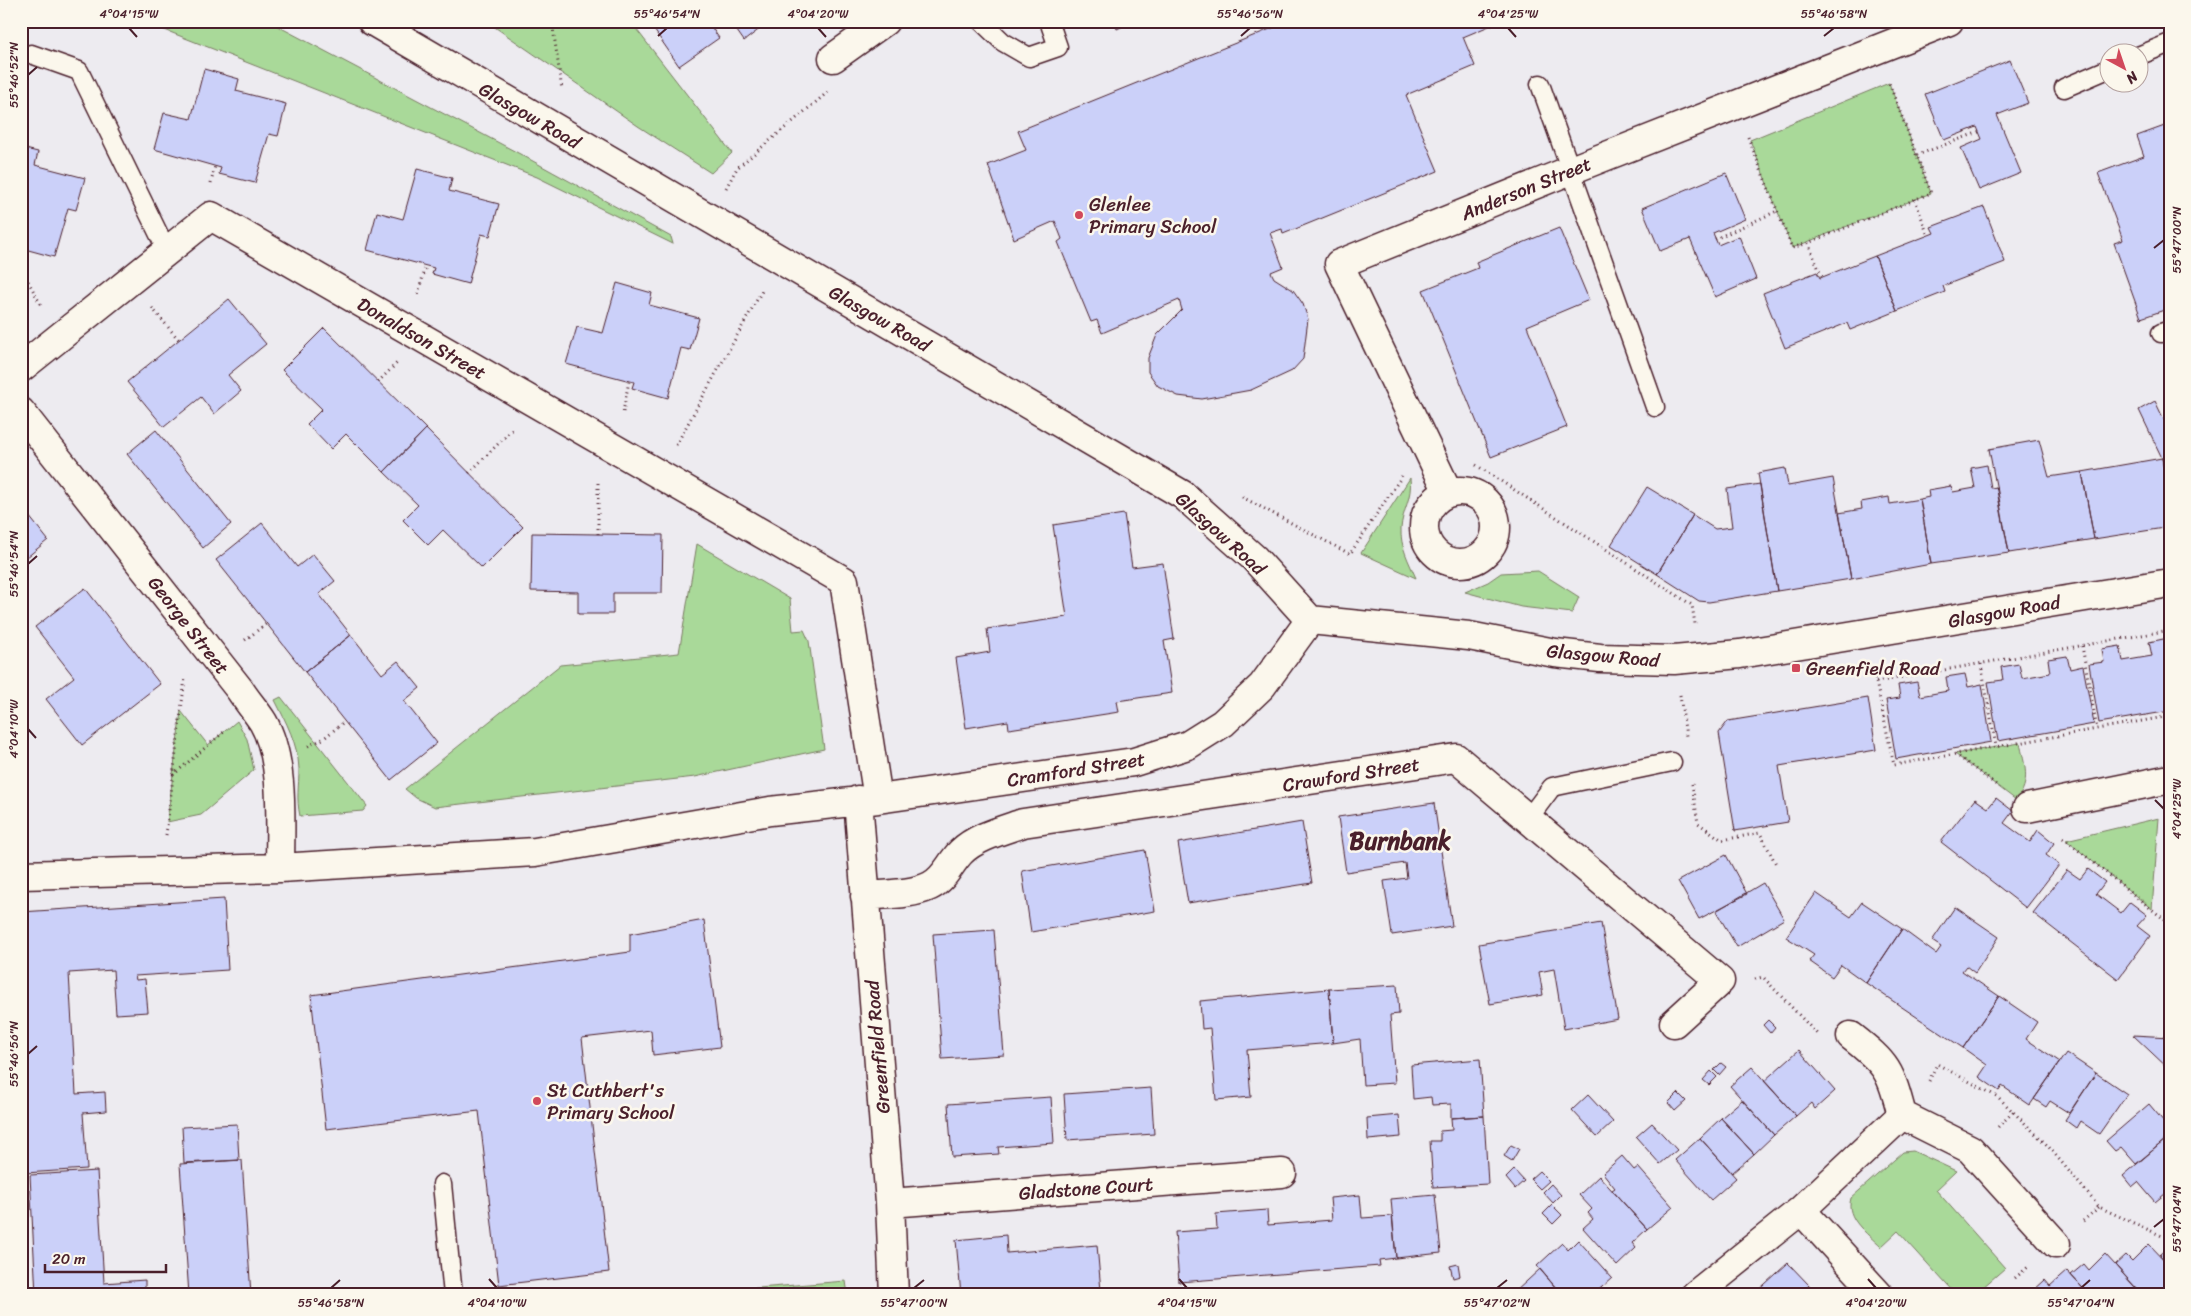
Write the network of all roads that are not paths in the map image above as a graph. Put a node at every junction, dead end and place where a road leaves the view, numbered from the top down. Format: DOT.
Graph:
graph roads {
  1 [pos="372,21"];
  2 [pos="885,21"];
  3 [pos="981,21"];
  4 [pos="1049,21"];
  5 [pos="1949,21"];
  6 [pos="2170,43"];
  7 [pos="2148,52"];
  8 [pos="31,54"];
  9 [pos="833,58"];
  10 [pos="2098,73"];
  11 [pos="1540,84"];
  12 [pos="2064,88"];
  13 [pos="1570,170"];
  14 [pos="167,251"];
  15 [pos="21,368"];
  16 [pos="1655,407"];
  17 [pos="21,412"];
  18 [pos="1448,492"];
  19 [pos="844,581"];
  20 [pos="2170,583"];
  21 [pos="1310,620"];
  22 [pos="1672,762"];
  23 [pos="2170,779"];
  24 [pos="868,799"];
  25 [pos="2027,808"];
  26 [pos="1528,819"];
  27 [pos="280,868"];
  28 [pos="21,875"];
  29 [pos="865,896"];
  30 [pos="1674,1023"];
  31 [pos="1851,1036"];
  32 [pos="1907,1118"];
  33 [pos="1282,1173"];
  34 [pos="442,1184"];
  35 [pos="890,1203"];
  36 [pos="1801,1210"];
  37 [pos="2056,1244"];
  38 [pos="453,1295"];
  39 [pos="894,1295"];
  40 [pos="1695,1295"];
  41 [pos="1878,1295"];
  1 -- 21 [label="street, Glasgow Road"];
  2 -- 9 [label="street"];
  3 -- 4 [label="lane"];
  5 -- 13 [label="street, Anderson Street"];
  6 -- 7 [label="lane"];
  8 -- 14 [label="lane"];
  10 -- 12 [label="lane"];
  11 -- 13 [label="lane"];
  13 -- 16 [label="lane"];
  13 -- 18 [label="street, Anderson Street"];
  14 -- 15 [label="street, Donaldson Street"];
  14 -- 19 [label="street, Donaldson Street"];
  17 -- 27 [label="street, George Street"];
  19 -- 24 [label="street, Greenfield Road"];
  20 -- 21 [label="street, Glasgow Road"];
  21 -- 24 [label="street, Cramford Street"];
  22 -- 26 [label="lane"];
  23 -- 25 [label="street"];
  24 -- 27 [label="street, Cramford Street"];
  24 -- 29 [label="street, Greenfield Road"];
  26 -- 29 [label="street, Crawford Street"];
  26 -- 30 [label="street, Crawford Street"];
  27 -- 28 [label="street, Cramford Street"];
  29 -- 35 [label="street, Greenfield Road"];
  31 -- 32 [label="street"];
  32 -- 36 [label="street"];
  32 -- 37 [label="street"];
  33 -- 35 [label="street, Gladstone Court"];
  34 -- 38 [label="lane"];
  35 -- 39 [label="street, Greenfield Road"];
  36 -- 40 [label="street"];
  36 -- 41 [label="street"];
}
